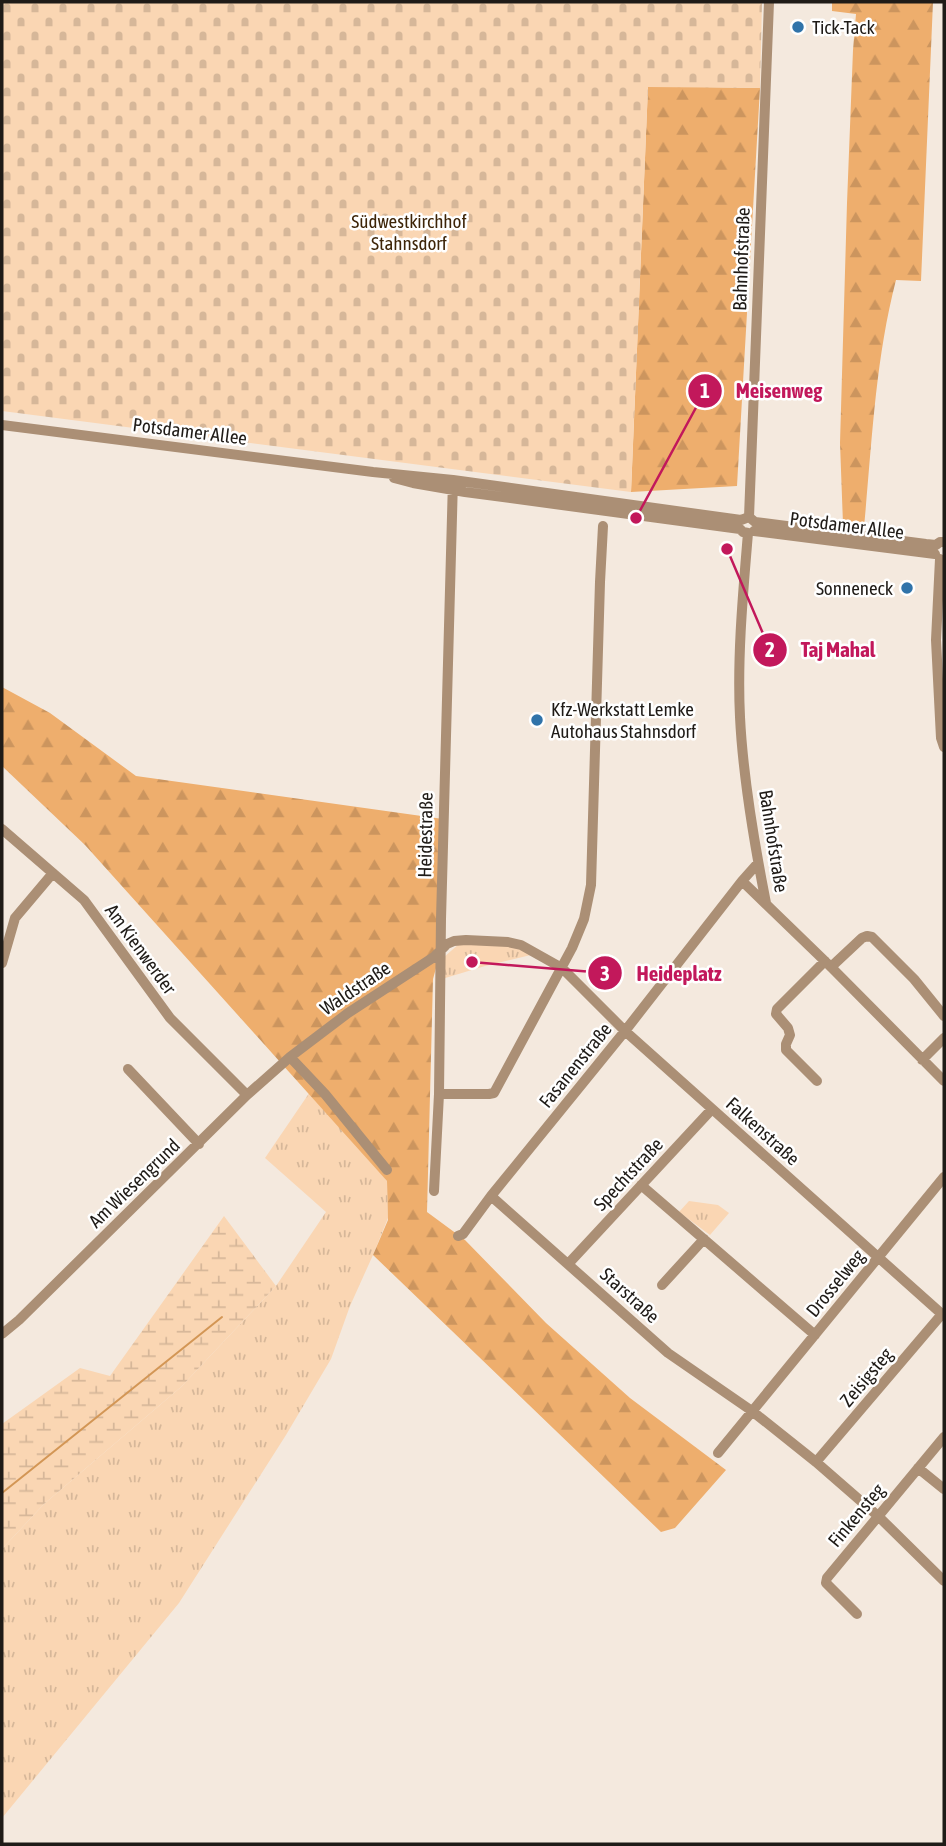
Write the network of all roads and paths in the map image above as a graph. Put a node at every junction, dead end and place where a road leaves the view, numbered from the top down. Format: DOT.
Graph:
graph roads {
  1 [pos="769,2"];
  2 [pos="2,425"];
  3 [pos="452,485"];
  4 [pos="748,525"];
  5 [pos="603,526"];
  6 [pos="940,552"];
  7 [pos="941,701"];
  8 [pos="944,747"];
  9 [pos="2,829"];
  10 [pos="758,863"];
  11 [pos="53,873"];
  12 [pos="742,881"];
  13 [pos="765,903"];
  14 [pos="441,950"];
  15 [pos="2,963"];
  16 [pos="828,964"];
  17 [pos="562,968"];
  18 [pos="944,1016"];
  19 [pos="625,1031"];
  20 [pos="944,1038"];
  21 [pos="290,1057"];
  22 [pos="922,1060"];
  23 [pos="128,1069"];
  24 [pos="817,1080"];
  25 [pos="944,1081"];
  26 [pos="439,1094"];
  27 [pos="247,1095"];
  28 [pos="712,1109"];
  29 [pos="199,1144"];
  30 [pos="387,1170"];
  31 [pos="944,1177"];
  32 [pos="641,1185"];
  33 [pos="434,1191"];
  34 [pos="491,1196"];
  35 [pos="458,1236"];
  36 [pos="704,1239"];
  37 [pos="878,1258"];
  38 [pos="569,1263"];
  39 [pos="662,1285"];
  40 [pos="943,1315"];
  41 [pos="7,1323"];
  42 [pos="2,1334"];
  43 [pos="815,1335"];
  44 [pos="752,1411"];
  45 [pos="944,1437"];
  46 [pos="718,1453"];
  47 [pos="816,1462"];
  48 [pos="918,1468"];
  49 [pos="944,1489"];
  50 [pos="878,1516"];
  51 [pos="944,1581"];
  52 [pos="858,1614"];
  1 -- 4 [label="street, Bahnhofstraße"];
  2 -- 3 [label="street, Potsdamer Allee"];
  3 -- 4 [label="street, Potsdamer Allee"];
  3 -- 14 [label="street, Heidestraße"];
  4 -- 6 [label="street, Potsdamer Allee"];
  4 -- 10 [label="street, Bahnhofstraße"];
  5 -- 17 [label="street"];
  6 -- 7 [label="street"];
  7 -- 8 [label="street"];
  9 -- 11 [label="street, Am Kienwerder"];
  10 -- 12 [label="street, Fasanenstraße"];
  10 -- 13 [label="street, Bahnhofstraße"];
  11 -- 15 [label="street"];
  11 -- 27 [label="street, Am Kienwerder"];
  12 -- 13 [label="street"];
  12 -- 19 [label="street, Fasanenstraße"];
  13 -- 16 [label="street, Bahnhofstraße"];
  14 -- 17 [label="street, Waldstraße"];
  14 -- 21 [label="street, Waldstraße"];
  14 -- 26 [label="street, Heidestraße"];
  16 -- 18 [label="street"];
  16 -- 22 [label="street, Bahnhofstraße"];
  16 -- 24 [label="street"];
  17 -- 19 [label="street, Falkenstraße"];
  17 -- 26 [label="street"];
  19 -- 28 [label="street, Falkenstraße"];
  19 -- 34 [label="street, Fasanenstraße"];
  20 -- 22 [label="street"];
  21 -- 27 [label="street, Am Wiesengrund"];
  21 -- 30 [label="street"];
  22 -- 25 [label="street, Bahnhofstraße"];
  23 -- 29 [label="street"];
  26 -- 33 [label="street, Heidestraße"];
  27 -- 29 [label="street, Am Wiesengrund"];
  28 -- 32 [label="street, Spechtstraße"];
  28 -- 37 [label="street, Falkenstraße"];
  29 -- 41 [label="street, Am Wiesengrund"];
  31 -- 37 [label="street, Drosselweg"];
  32 -- 36 [label="street"];
  32 -- 38 [label="street, Spechtstraße"];
  34 -- 35 [label="street, Fasanenstraße"];
  34 -- 38 [label="street, Starstraße"];
  36 -- 39 [label="street"];
  36 -- 43 [label="street"];
  37 -- 40 [label="street, Falkenstraße"];
  37 -- 43 [label="street, Drosselweg"];
  38 -- 44 [label="street, Starstraße"];
  40 -- 47 [label="street, Zeisigsteg"];
  41 -- 42 [label="street, Am Wiesengrund"];
  43 -- 44 [label="street, Drosselweg"];
  44 -- 46 [label="street"];
  44 -- 47 [label="street, Starstraße"];
  45 -- 48 [label="street, Finkensteg"];
  47 -- 50 [label="street, Starstraße"];
  48 -- 49 [label="street"];
  48 -- 50 [label="street, Finkensteg"];
  50 -- 51 [label="street, Starstraße"];
  50 -- 52 [label="street, Finkensteg"];
}
